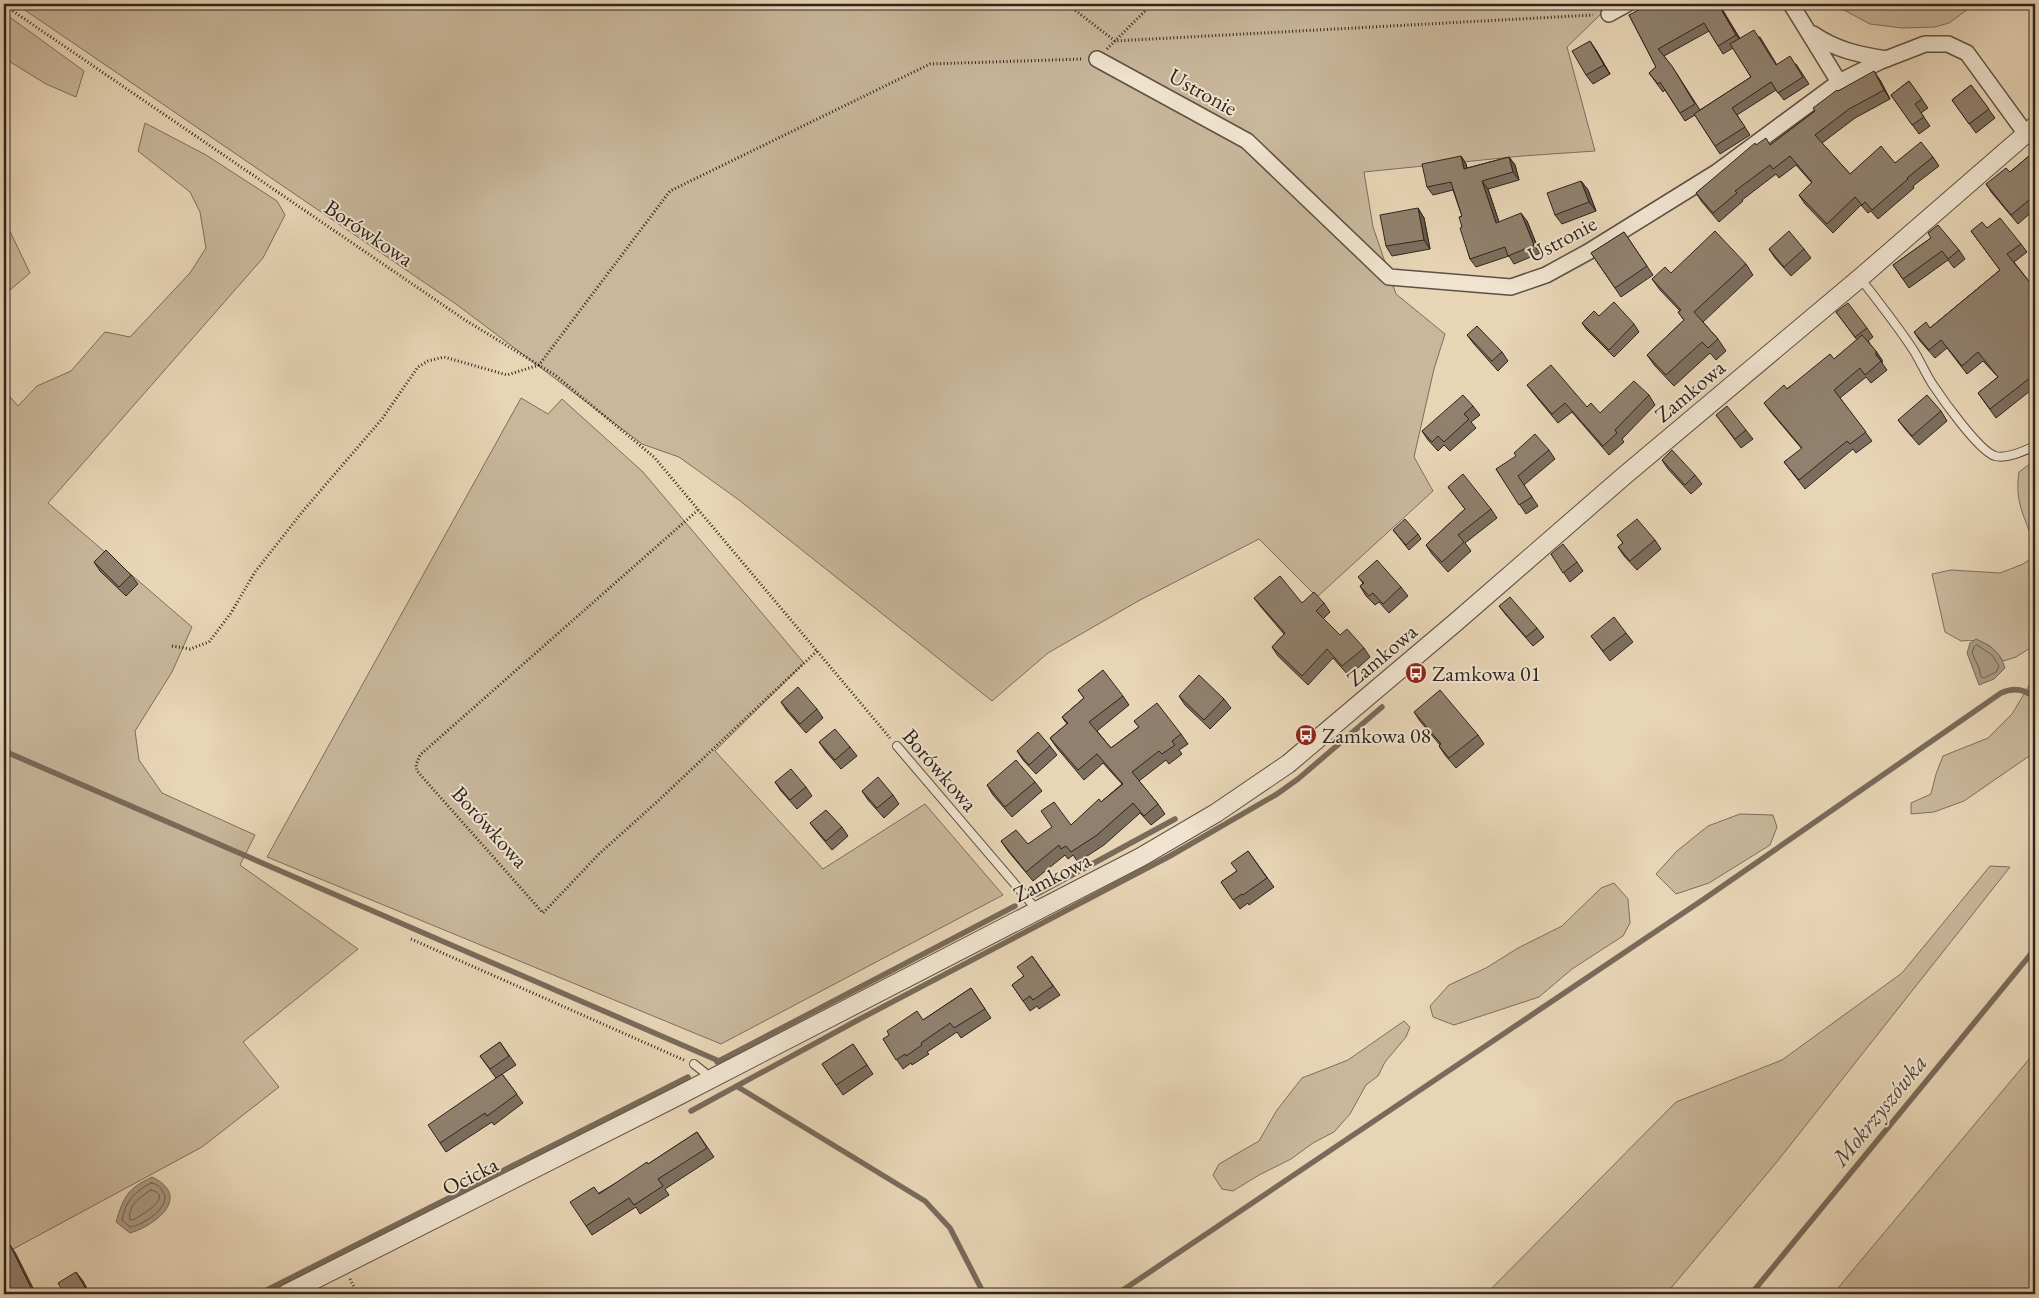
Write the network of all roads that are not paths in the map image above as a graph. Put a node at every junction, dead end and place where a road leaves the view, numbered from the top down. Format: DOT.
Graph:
graph roads {
  1 [pos="1627,4"];
  2 [pos="1791,4"];
  3 [pos="1609,14"];
  4 [pos="1809,32"];
  5 [pos="1097,59"];
  6 [pos="1887,59"];
  7 [pos="1839,82"];
  8 [pos="2031,130"];
  9 [pos="1860,278"];
  10 [pos="2035,446"];
  11 [pos="897,746"];
  12 [pos="1037,910"];
  13 [pos="694,1064"];
  14 [pos="709,1080"];
  15 [pos="676,1097"];
  16 [pos="286,1294"];
  1 -- 3 [label="street"];
  2 -- 4 [label="street"];
  4 -- 6 [label="street"];
  4 -- 7 [label="street"];
  5 -- 7 [label="street, Ustronie"];
  6 -- 7 [label="street, Ustronie"];
  6 -- 8 [label="street, Ustronie"];
  8 -- 9 [label="street, Zamkowa"];
  9 -- 10 [label="lane"];
  9 -- 12 [label="street, Zamkowa"];
  11 -- 12 [label="lane, Borówkowa"];
  12 -- 14 [label="street, Zamkowa"];
  13 -- 14 [label="lane"];
  14 -- 15 [label="street, Zamkowa"];
  15 -- 16 [label="street, Ocicka"];
}
